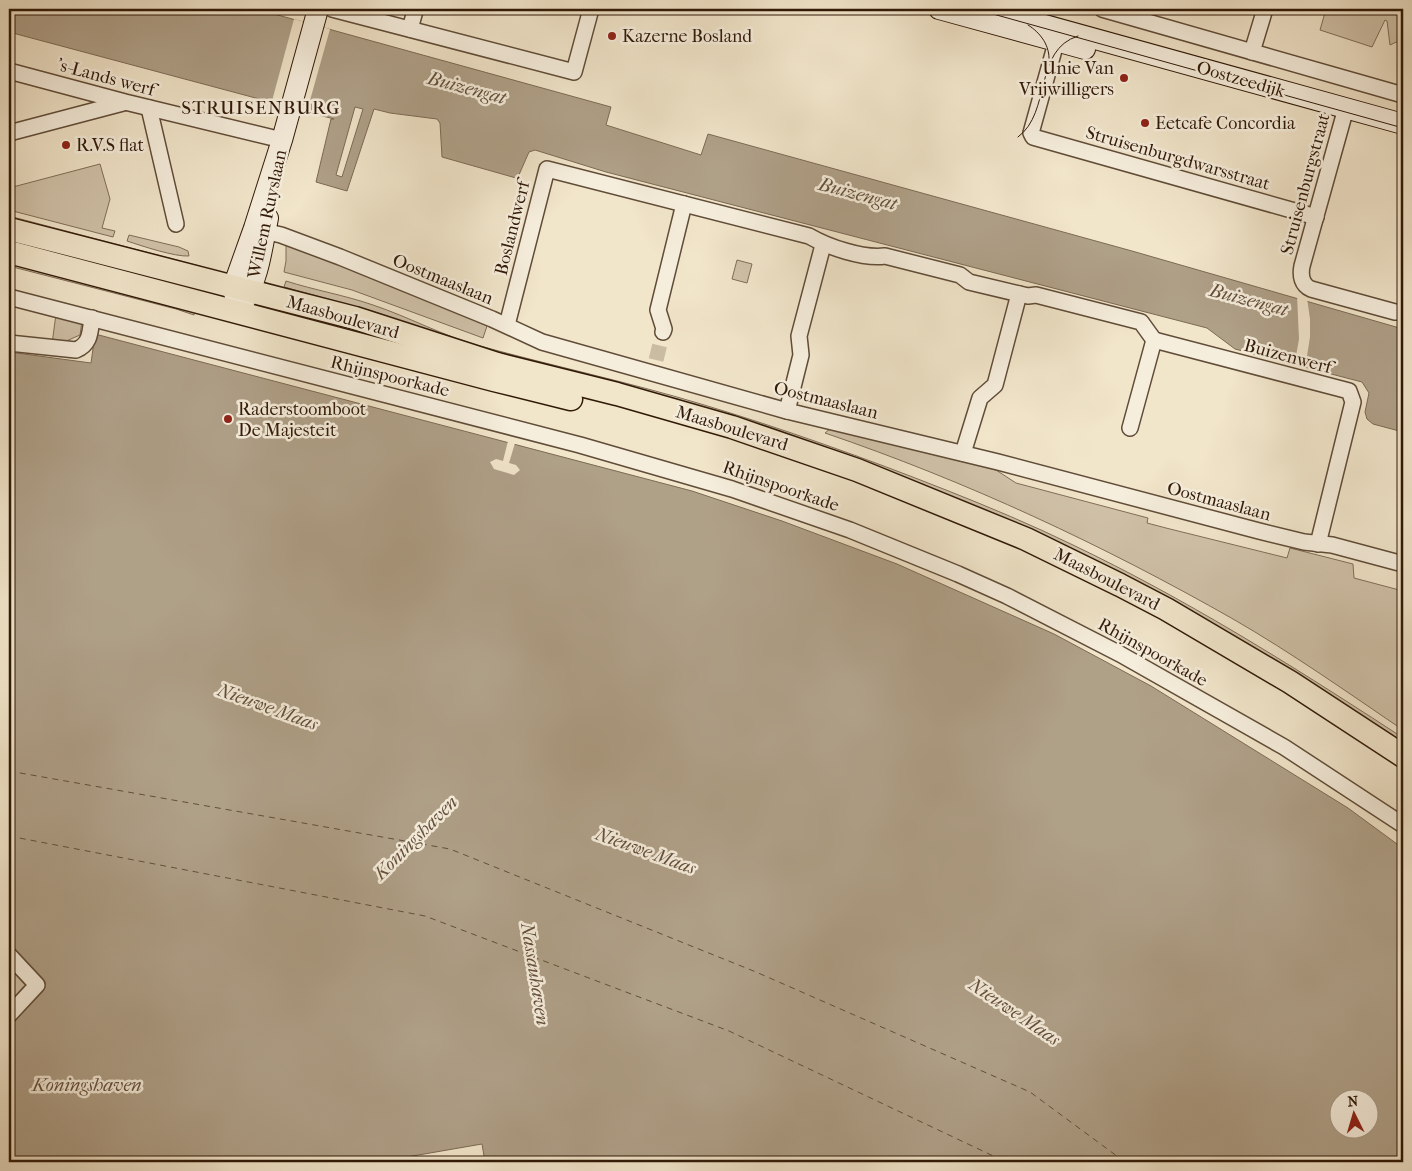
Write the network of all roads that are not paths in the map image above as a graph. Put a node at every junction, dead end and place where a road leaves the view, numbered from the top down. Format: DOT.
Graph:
graph roads {
  1 [pos="332,9"];
  2 [pos="591,9"];
  3 [pos="939,9"];
  4 [pos="987,9"];
  5 [pos="1265,9"];
  6 [pos="1108,10"];
  7 [pos="349,11"];
  8 [pos="415,11"];
  9 [pos="1134,13"];
  10 [pos="316,17"];
  11 [pos="410,29"];
  12 [pos="1058,35"];
  13 [pos="1252,52"];
  14 [pos="9,71"];
  15 [pos="1403,96"];
  16 [pos="124,102"];
  17 [pos="149,108"];
  18 [pos="1346,108"];
  19 [pos="1403,124"];
  20 [pos="9,133"];
  21 [pos="282,140"];
  22 [pos="684,204"];
  23 [pos="1316,217"];
  24 [pos="176,224"];
  25 [pos="9,229"];
  26 [pos="260,230"];
  27 [pos="823,244"];
  28 [pos="9,252"];
  29 [pos="242,289"];
  30 [pos="1019,294"];
  31 [pos="9,297"];
  32 [pos="238,312"];
  33 [pos="1403,312"];
  34 [pos="92,318"];
  35 [pos="507,325"];
  36 [pos="664,332"];
  37 [pos="1154,340"];
  38 [pos="9,343"];
  39 [pos="787,411"];
  40 [pos="1130,428"];
  41 [pos="964,453"];
  42 [pos="1318,544"];
  43 [pos="1403,564"];
  44 [pos="1403,756"];
  45 [pos="1403,774"];
  46 [pos="1403,825"];
  47 [pos="10,959"];
  48 [pos="9,1015"];
  1 -- 7 [label="street"];
  2 -- 11 [label="street"];
  3 -- 12 [label="street, Oostzeedijk"];
  4 -- 12 [label="street, Oostzeedijk"];
  5 -- 13 [label="street"];
  6 -- 9 [label="street"];
  7 -- 11 [label="street"];
  8 -- 11 [label="street"];
  9 -- 13 [label="street"];
  10 -- 21 [label="street, Willem Ruyslaan"];
  12 -- 18 [label="street, Oostzeedijk"];
  12 -- 23 [label="street, Struisenburgdwarsstraat"];
  13 -- 15 [label="street"];
  14 -- 16 [label="street, 's-Lands werf"];
  16 -- 17 [label="street, 's-Lands werf"];
  16 -- 20 [label="street"];
  17 -- 21 [label="street, 's-Lands werf"];
  17 -- 24 [label="street"];
  18 -- 19 [label="street, Oostzeedijk"];
  18 -- 23 [label="street, Struisenburgstraat"];
  21 -- 26 [label="street, Willem Ruyslaan"];
  22 -- 27 [label="street"];
  22 -- 35 [label="street, Boslandwerf"];
  22 -- 36 [label="street"];
  23 -- 33 [label="street, Struisenburgstraat"];
  25 -- 29 [label="main road, Maasboulevard"];
  26 -- 29 [label="street, Willem Ruyslaan"];
  26 -- 35 [label="street, Oostmaaslaan"];
  27 -- 30 [label="street"];
  27 -- 39 [label="street"];
  28 -- 32 [label="main road, Maasboulevard"];
  29 -- 32 [label="street, Willem Ruyslaan"];
  29 -- 44 [label="main road, Maasboulevard"];
  30 -- 37 [label="street"];
  30 -- 41 [label="street"];
  31 -- 34 [label="street, Rhijnspoorkade"];
  32 -- 45 [label="main road, Maasboulevard"];
  34 -- 38 [label="street"];
  34 -- 46 [label="street, Rhijnspoorkade"];
  35 -- 39 [label="street, Oostmaaslaan"];
  37 -- 40 [label="street"];
  37 -- 42 [label="street, Buizenwerf"];
  39 -- 41 [label="street, Oostmaaslaan"];
  41 -- 42 [label="street, Oostmaaslaan"];
  42 -- 43 [label="street, Oostmaaslaan"];
  47 -- 48 [label="street"];
}
